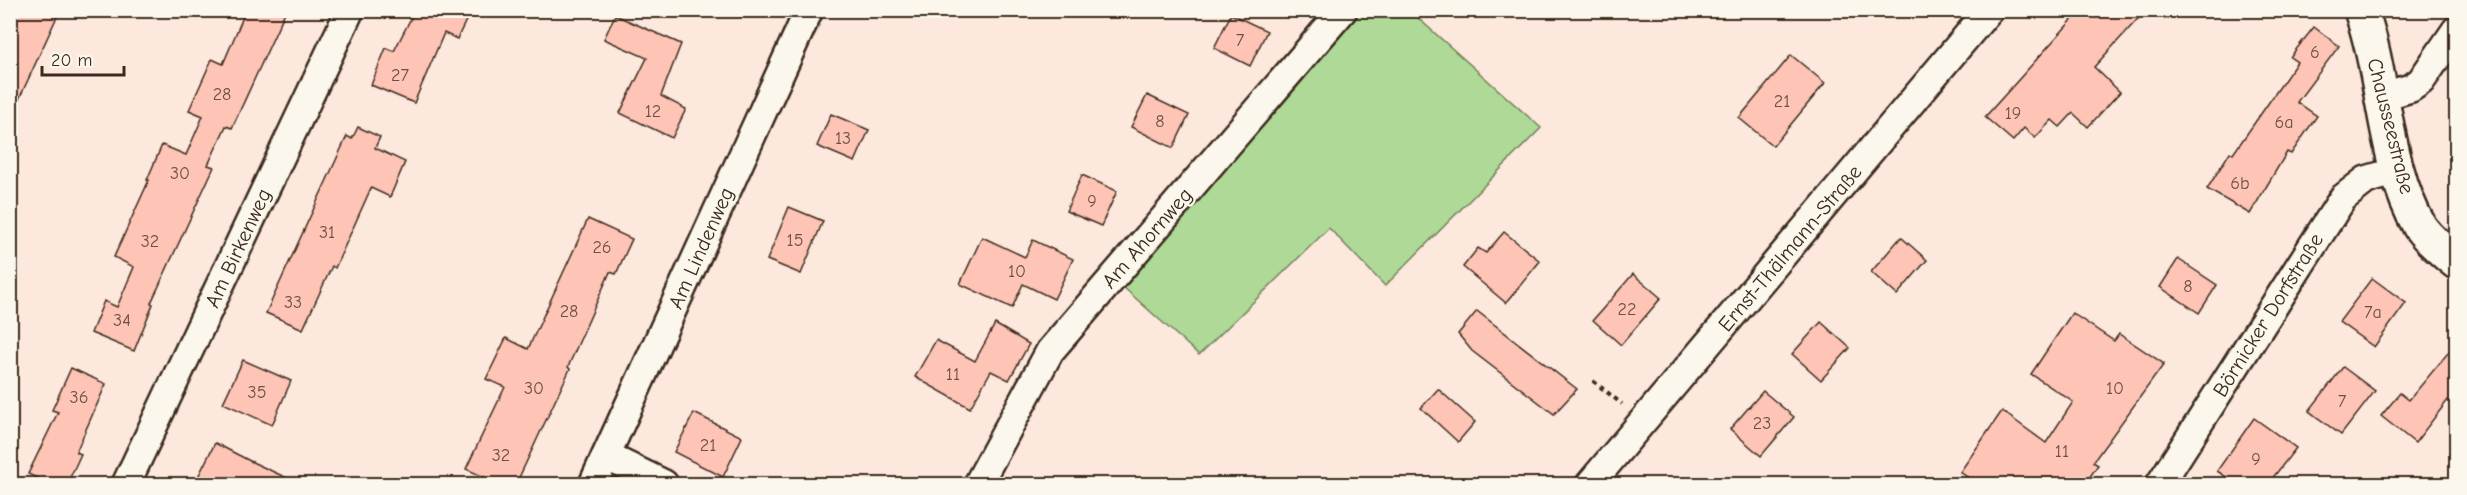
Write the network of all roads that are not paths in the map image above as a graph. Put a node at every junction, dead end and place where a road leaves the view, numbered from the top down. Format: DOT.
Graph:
graph roads {
  1 [pos="350,10"];
  2 [pos="808,10"];
  3 [pos="1343,10"];
  4 [pos="1989,10"];
  5 [pos="2361,10"];
  6 [pos="2457,30"];
  7 [pos="2408,85"];
  8 [pos="2397,171"];
  9 [pos="2457,262"];
  10 [pos="606,456"];
  11 [pos="981,478"];
  12 [pos="126,484"];
  13 [pos="593,484"];
  14 [pos="664,484"];
  15 [pos="1590,484"];
  16 [pos="2160,484"];
  1 -- 12 [label="street, Am Birkenweg"];
  2 -- 10 [label="street, Am Lindenweg"];
  3 -- 11 [label="street, Am Ahornweg"];
  4 -- 15 [label="street, Ernst-Thälmann-Straße"];
  5 -- 7 [label="main road, Chausseestraße"];
  6 -- 7 [label="street"];
  7 -- 8 [label="main road, Chausseestraße"];
  8 -- 9 [label="main road, Chausseestraße"];
  8 -- 16 [label="street, Börnicker Dorfstraße"];
  10 -- 13 [label="street, Am Lindenweg"];
  10 -- 14 [label="street"];
}
